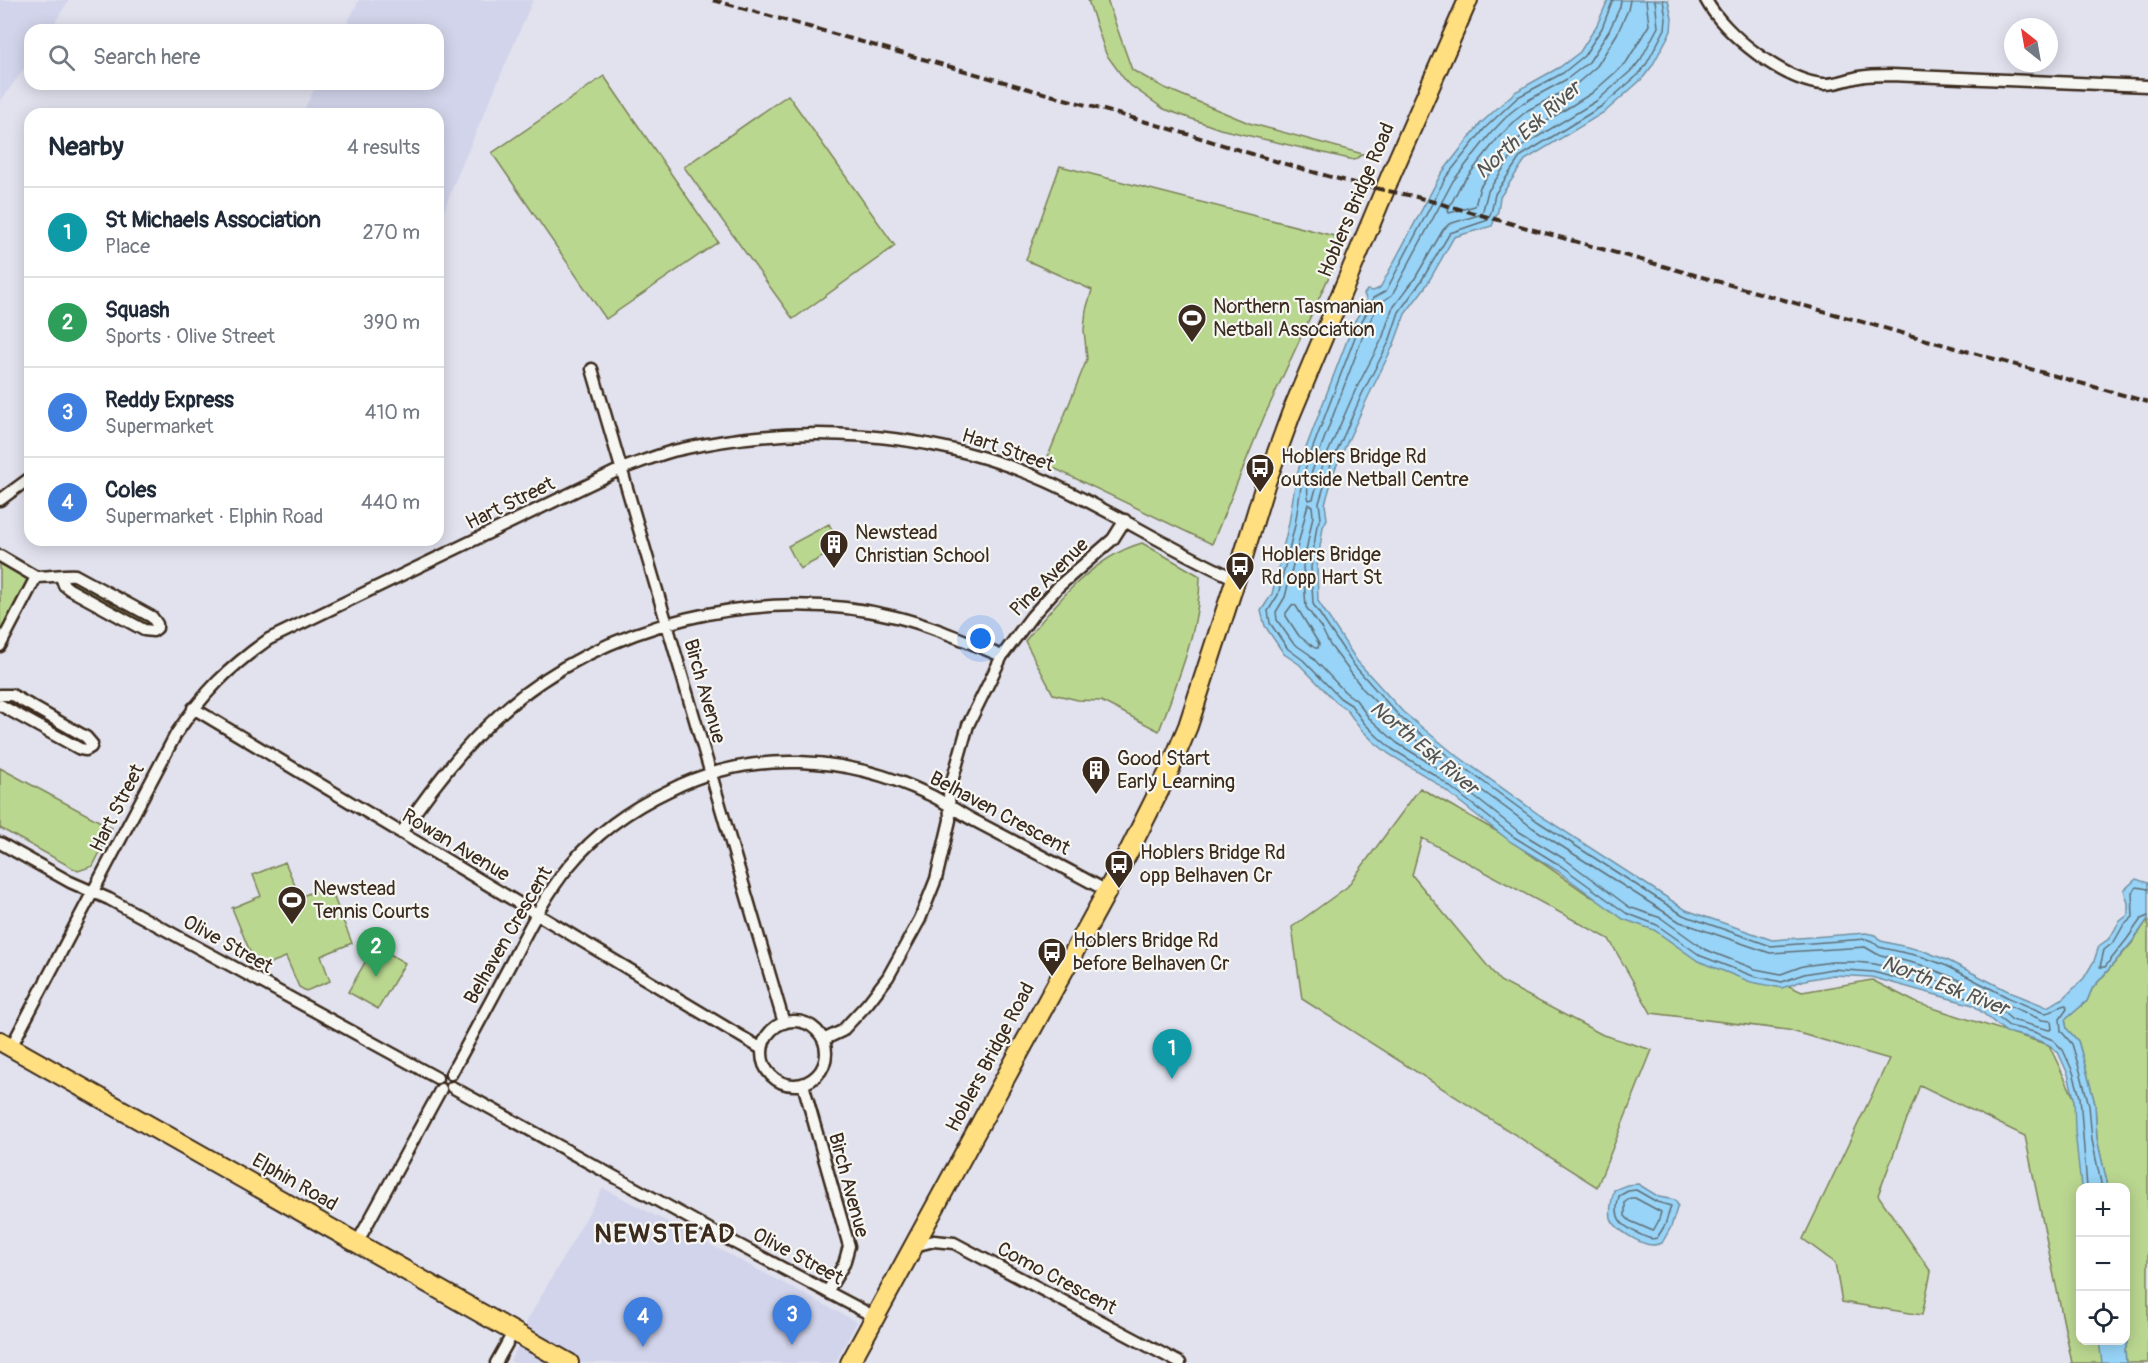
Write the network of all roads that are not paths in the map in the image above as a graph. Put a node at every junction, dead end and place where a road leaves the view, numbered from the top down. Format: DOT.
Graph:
graph roads {
  1 [pos="1468,0"];
  2 [pos="1706,0"];
  3 [pos="2147,86"];
  4 [pos="592,369"];
  5 [pos="621,469"];
  6 [pos="24,482"];
  7 [pos="0,500"];
  8 [pos="1125,520"];
  9 [pos="0,556"];
  10 [pos="61,577"];
  11 [pos="36,578"];
  12 [pos="1236,579"];
  13 [pos="667,624"];
  14 [pos="0,646"];
  15 [pos="1002,656"];
  16 [pos="0,695"];
  17 [pos="0,705"];
  18 [pos="193,708"];
  19 [pos="710,774"];
  20 [pos="951,807"];
  21 [pos="401,833"];
  22 [pos="0,843"];
  23 [pos="1107,891"];
  24 [pos="92,892"];
  25 [pos="536,915"];
  26 [pos="784,1023"];
  27 [pos="823,1040"];
  28 [pos="6,1044"];
  29 [pos="762,1049"];
  30 [pos="803,1084"];
  31 [pos="443,1085"];
  32 [pos="357,1243"];
  33 [pos="914,1246"];
  34 [pos="827,1292"];
  35 [pos="875,1317"];
  36 [pos="514,1331"];
  37 [pos="853,1362"];
  38 [pos="496,1363"];
  39 [pos="569,1363"];
  40 [pos="1180,1363"];
  1 -- 12 [label="highway, Hoblers Bridge Road"];
  2 -- 3 [label="street"];
  4 -- 5 [label="street, Birch Avenue"];
  5 -- 8 [label="street, Hart Street"];
  5 -- 13 [label="street, Birch Avenue"];
  5 -- 18 [label="street, Hart Street"];
  6 -- 7 [label="street"];
  8 -- 12 [label="street, Hart Street"];
  8 -- 15 [label="street, Pine Avenue"];
  9 -- 11 [label="street"];
  10 -- 10 [label="street"];
  10 -- 11 [label="street"];
  11 -- 14 [label="street"];
  12 -- 23 [label="highway, Hoblers Bridge Road"];
  13 -- 15 [label="street"];
  13 -- 19 [label="street, Birch Avenue"];
  13 -- 21 [label="street"];
  15 -- 20 [label="street, Pine Avenue"];
  16 -- 17 [label="street"];
  18 -- 21 [label="street, Rowan Avenue"];
  18 -- 24 [label="street, Hart Street"];
  19 -- 20 [label="street, Belhaven Crescent"];
  19 -- 25 [label="street, Belhaven Crescent"];
  19 -- 26 [label="street, Birch Avenue"];
  20 -- 23 [label="street, Belhaven Crescent"];
  20 -- 27 [label="street, Pine Avenue"];
  21 -- 25 [label="street, Rowan Avenue"];
  22 -- 24 [label="street, Olive Street"];
  23 -- 33 [label="highway, Hoblers Bridge Road"];
  24 -- 28 [label="street, Hart Street"];
  24 -- 31 [label="street, Olive Street"];
  25 -- 29 [label="street, Rowan Avenue"];
  25 -- 31 [label="street, Belhaven Crescent"];
  26 -- 27 [label="street"];
  26 -- 29 [label="street"];
  27 -- 30 [label="street"];
  28 -- 32 [label="highway, Elphin Road"];
  29 -- 30 [label="street"];
  30 -- 34 [label="street, Birch Avenue"];
  31 -- 32 [label="street"];
  31 -- 34 [label="street, Olive Street"];
  32 -- 36 [label="highway, Elphin Road"];
  33 -- 35 [label="highway, Hoblers Bridge Road"];
  33 -- 40 [label="street, Como Crescent"];
  34 -- 35 [label="street, Olive Street"];
  35 -- 37 [label="highway, Hoblers Bridge Road"];
  36 -- 38 [label="street"];
  36 -- 39 [label="highway, Elphin Road"];
}
